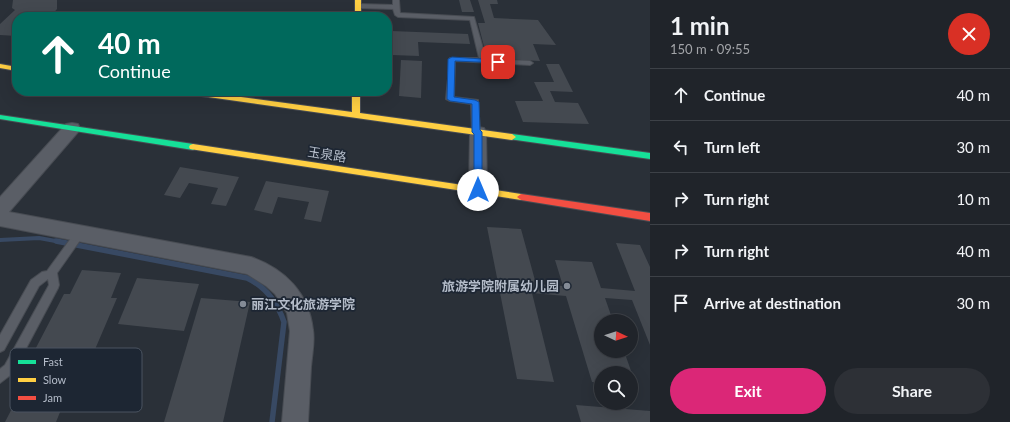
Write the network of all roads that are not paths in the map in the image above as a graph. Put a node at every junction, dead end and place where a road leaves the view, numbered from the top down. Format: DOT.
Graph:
graph roads {
  1 [pos="396,0"];
  2 [pos="358,3"];
  3 [pos="396,7"];
  4 [pos="483,61"];
  5 [pos="530,63"];
  6 [pos="0,66"];
  7 [pos="12,67"];
  8 [pos="217,96"];
  9 [pos="356,96"];
  10 [pos="356,115"];
  11 [pos="0,116"];
  12 [pos="72,128"];
  13 [pos="477,132"];
  14 [pos="650,156"];
  15 [pos="478,190"];
  16 [pos="0,210"];
  17 [pos="650,217"];
  18 [pos="0,218"];
  19 [pos="80,233"];
  20 [pos="50,275"];
  21 [pos="0,346"];
  22 [pos="20,348"];
  23 [pos="10,367"];
  24 [pos="0,377"];
  25 [pos="295,422"];
  1 -- 3 [label="lane"];
  2 -- 3 [label="lane"];
  3 -- 4 [label="lane"];
  4 -- 5 [label="lane"];
  4 -- 13 [label="lane"];
  6 -- 7 [label="main road"];
  8 -- 10 [label="main road"];
  9 -- 10 [label="main road"];
  10 -- 13 [label="main road"];
  11 -- 12 [label="main road, 玉泉路"];
  12 -- 15 [label="main road, 玉泉路"];
  12 -- 16 [label="street"];
  13 -- 14 [label="main road"];
  13 -- 15 [label="street"];
  15 -- 17 [label="main road, 玉泉路"];
  18 -- 19 [label="street"];
  19 -- 20 [label="lane"];
  19 -- 25 [label="street"];
  20 -- 21 [label="lane"];
  20 -- 22 [label="lane"];
  23 -- 24 [label="lane"];
}
